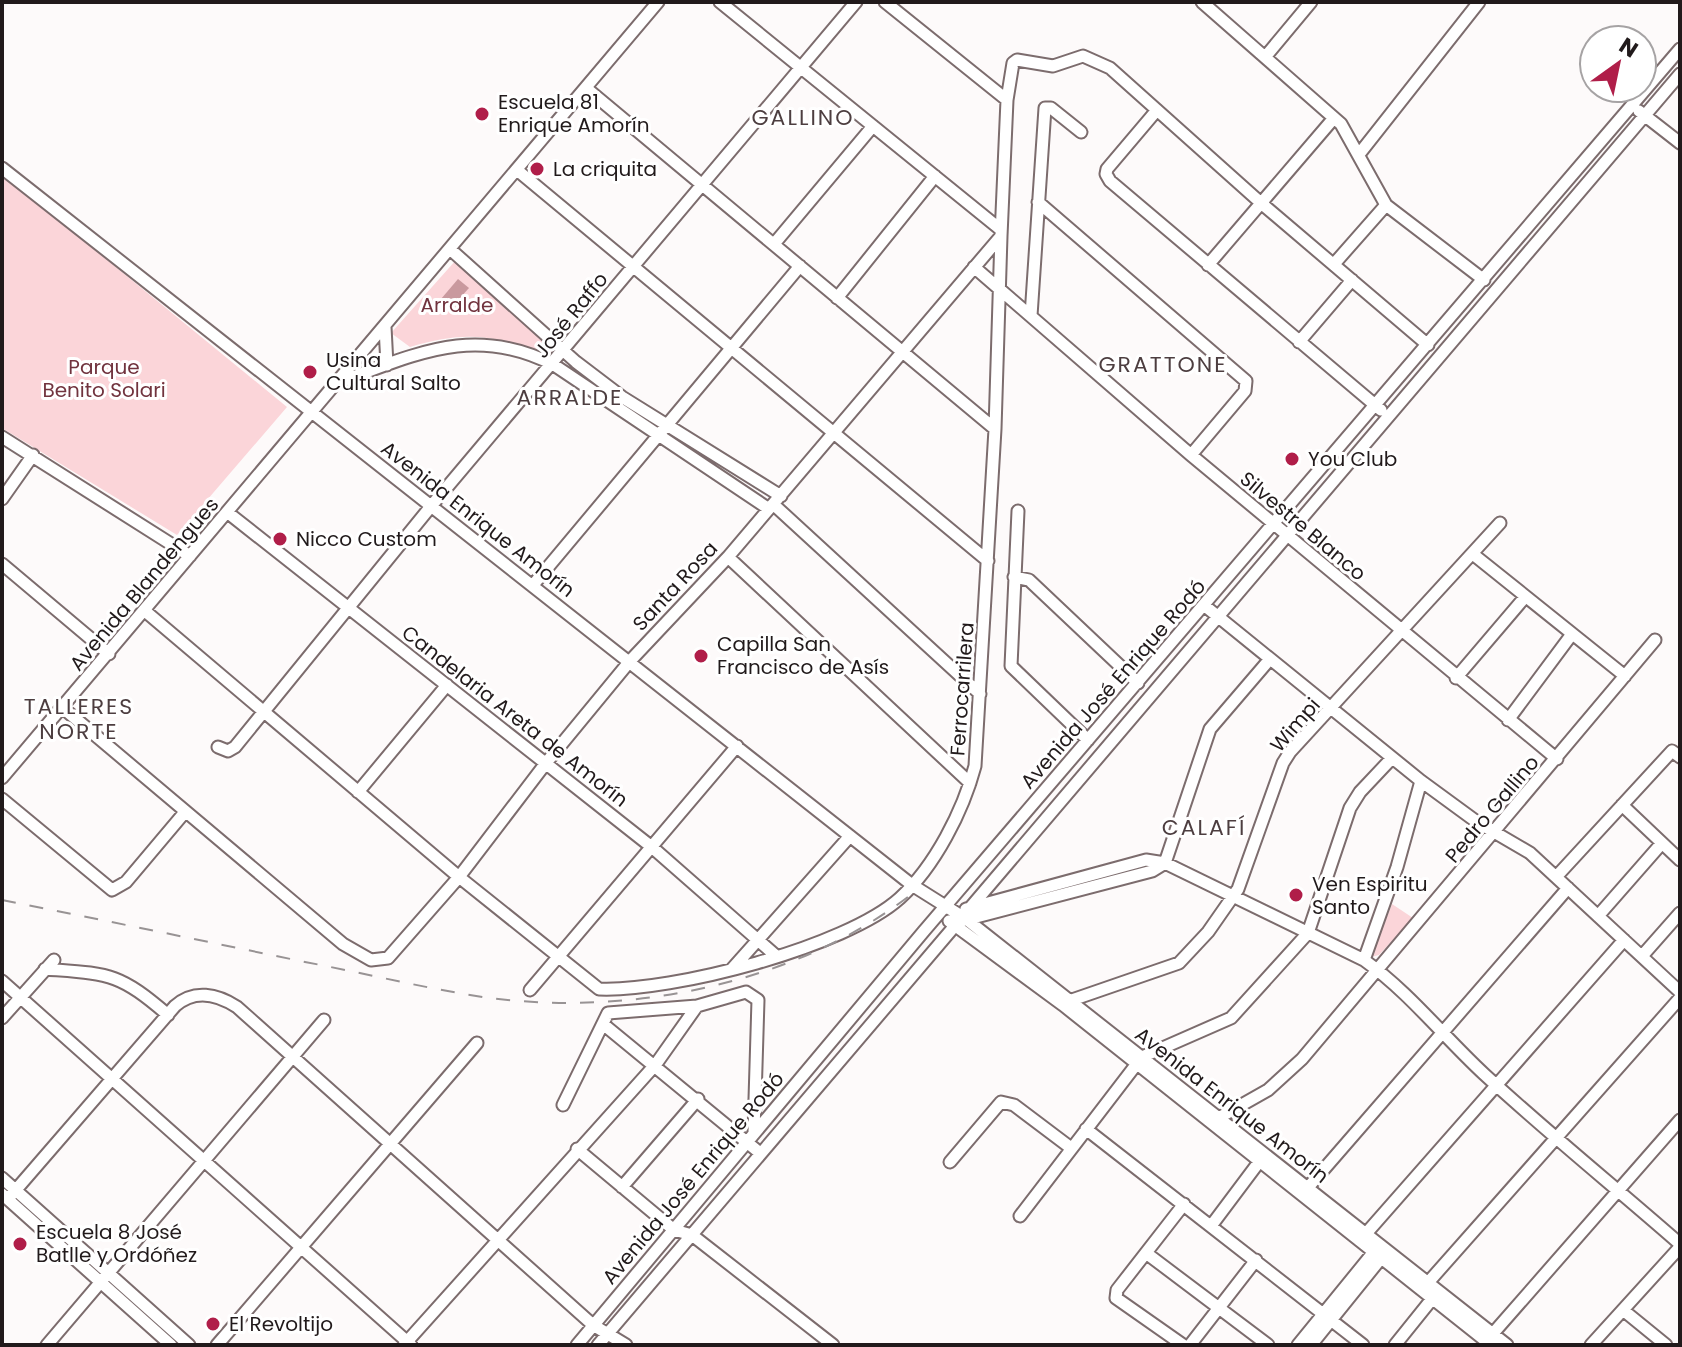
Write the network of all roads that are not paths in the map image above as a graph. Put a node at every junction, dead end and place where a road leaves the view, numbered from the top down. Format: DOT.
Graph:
graph roads {
  1 [pos="658,2"];
  2 [pos="720,2"];
  3 [pos="856,2"];
  4 [pos="885,2"];
  5 [pos="1202,2"];
  6 [pos="1311,2"];
  7 [pos="1479,2"];
  8 [pos="1680,49"];
  9 [pos="1266,56"];
  10 [pos="801,66"];
  11 [pos="1680,74"];
  12 [pos="586,88"];
  13 [pos="1007,100"];
  14 [pos="1631,105"];
  15 [pos="1157,110"];
  16 [pos="1644,115"];
  17 [pos="1334,118"];
  18 [pos="873,126"];
  19 [pos="1081,132"];
  20 [pos="1680,143"];
  21 [pos="1360,153"];
  22 [pos="2,168"];
  23 [pos="517,170"];
  24 [pos="935,176"];
  25 [pos="701,183"];
  26 [pos="1038,202"];
  27 [pos="1261,203"];
  28 [pos="1548,204"];
  29 [pos="1386,205"];
  30 [pos="1561,213"];
  31 [pos="1000,233"];
  32 [pos="774,244"];
  33 [pos="450,249"];
  34 [pos="1334,264"];
  35 [pos="1208,265"];
  36 [pos="800,266"];
  37 [pos="974,267"];
  38 [pos="633,268"];
  39 [pos="1352,280"];
  40 [pos="1484,280"];
  41 [pos="1001,292"];
  42 [pos="837,298"];
  43 [pos="1463,304"];
  44 [pos="1476,313"];
  45 [pos="1031,316"];
  46 [pos="385,327"];
  47 [pos="1299,342"];
  48 [pos="1428,345"];
  49 [pos="563,351"];
  50 [pos="731,351"];
  51 [pos="904,353"];
  52 [pos="387,365"];
  53 [pos="554,365"];
  54 [pos="338,382"];
  55 [pos="1375,405"];
  56 [pos="312,412"];
  57 [pos="1387,415"];
  58 [pos="995,429"];
  59 [pos="663,430"];
  60 [pos="834,436"];
  61 [pos="2,437"];
  62 [pos="33,455"];
  63 [pos="1191,455"];
  64 [pos="2,499"];
  65 [pos="774,503"];
  66 [pos="432,505"];
  67 [pos="1018,511"];
  68 [pos="227,512"];
  69 [pos="1500,523"];
  70 [pos="1274,524"];
  71 [pos="1286,535"];
  72 [pos="1474,555"];
  73 [pos="190,556"];
  74 [pos="728,557"];
  75 [pos="988,561"];
  76 [pos="2,564"];
  77 [pos="1014,577"];
  78 [pos="533,585"];
  79 [pos="1525,597"];
  80 [pos="1205,606"];
  81 [pos="349,607"];
  82 [pos="145,611"];
  83 [pos="1217,616"];
  84 [pos="1402,632"];
  85 [pos="1572,634"];
  86 [pos="1655,640"];
  87 [pos="109,654"];
  88 [pos="1270,659"];
  89 [pos="630,661"];
  90 [pos="1625,676"];
  91 [pos="1456,678"];
  92 [pos="1138,683"];
  93 [pos="447,685"];
  94 [pos="980,694"];
  95 [pos="63,708"];
  96 [pos="1332,709"];
  97 [pos="264,712"];
  98 [pos="1508,720"];
  99 [pos="1088,740"];
  100 [pos="737,746"];
  101 [pos="218,747"];
  102 [pos="1676,754"];
  103 [pos="1392,758"];
  104 [pos="1557,759"];
  105 [pos="546,763"];
  106 [pos="2,778"];
  107 [pos="1421,781"];
  108 [pos="970,783"];
  109 [pos="358,792"];
  110 [pos="2,799"];
  111 [pos="1622,805"];
  112 [pos="185,812"];
  113 [pos="1495,833"];
  114 [pos="850,836"];
  115 [pos="1662,843"];
  116 [pos="653,848"];
  117 [pos="1680,860"];
  118 [pos="1165,863"];
  119 [pos="459,877"];
  120 [pos="1556,877"];
  121 [pos="912,885"];
  122 [pos="1568,888"];
  123 [pos="1234,897"];
  124 [pos="932,899"];
  125 [pos="1680,913"];
  126 [pos="958,914"];
  127 [pos="939,915"];
  128 [pos="1598,916"];
  129 [pos="1308,933"];
  130 [pos="1624,940"];
  131 [pos="757,941"];
  132 [pos="775,955"];
  133 [pos="1642,956"];
  134 [pos="557,959"];
  135 [pos="1364,960"];
  136 [pos="732,969"];
  137 [pos="1379,971"];
  138 [pos="2,981"];
  139 [pos="530,990"];
  140 [pos="1680,995"];
  141 [pos="20,996"];
  142 [pos="1066,1002"];
  143 [pos="697,1006"];
  144 [pos="168,1015"];
  145 [pos="2,1018"];
  146 [pos="606,1018"];
  147 [pos="324,1020"];
  148 [pos="1444,1032"];
  149 [pos="477,1043"];
  150 [pos="291,1057"];
  151 [pos="1139,1060"];
  152 [pos="656,1064"];
  153 [pos="113,1080"];
  154 [pos="1496,1085"];
  155 [pos="698,1099"];
  156 [pos="563,1105"];
  157 [pos="1215,1119"];
  158 [pos="1680,1120"];
  159 [pos="1086,1129"];
  160 [pos="750,1136"];
  161 [pos="1557,1136"];
  162 [pos="389,1143"];
  163 [pos="1071,1148"];
  164 [pos="577,1149"];
  165 [pos="760,1153"];
  166 [pos="1262,1157"];
  167 [pos="204,1161"];
  168 [pos="950,1162"];
  169 [pos="2,1178"];
  170 [pos="622,1187"];
  171 [pos="1619,1191"];
  172 [pos="1305,1192"];
  173 [pos="9,1194"];
  174 [pos="1184,1204"];
  175 [pos="1020,1216"];
  176 [pos="1211,1226"];
  177 [pos="674,1230"];
  178 [pos="692,1235"];
  179 [pos="1363,1237"];
  180 [pos="497,1241"];
  181 [pos="1680,1246"];
  182 [pos="303,1248"];
  183 [pos="1381,1251"];
  184 [pos="1146,1253"];
  185 [pos="1256,1260"];
  186 [pos="104,1277"];
  187 [pos="1425,1286"];
  188 [pos="1436,1294"];
  189 [pos="1219,1307"];
  190 [pos="1623,1310"];
  191 [pos="1327,1317"];
  192 [pos="593,1325"];
  193 [pos="609,1332"];
  194 [pos="1490,1340"];
  195 [pos="408,1344"];
  196 [pos="47,1345"];
  197 [pos="171,1345"];
  198 [pos="189,1345"];
  199 [pos="217,1345"];
  200 [pos="577,1345"];
  201 [pos="598,1345"];
  202 [pos="626,1345"];
  203 [pos="833,1345"];
  204 [pos="1183,1345"];
  205 [pos="1190,1345"];
  206 [pos="1268,1345"];
  207 [pos="1298,1345"];
  208 [pos="1311,1345"];
  209 [pos="1363,1345"];
  210 [pos="1395,1345"];
  211 [pos="1507,1345"];
  212 [pos="1591,1345"];
  213 [pos="1666,1345"];
  1 -- 12 [label="street, Avenida Blandengues"];
  2 -- 10 [label="street"];
  3 -- 10 [label="street, José Raffo"];
  4 -- 13 [label="street"];
  5 -- 9 [label="street"];
  6 -- 9 [label="street"];
  7 -- 21 [label="street"];
  8 -- 14 [label="street, Avenida José Enrique Rodó"];
  9 -- 17 [label="street"];
  10 -- 18 [label="street"];
  10 -- 25 [label="street, José Raffo"];
  11 -- 16 [label="street, Avenida José Enrique Rodó"];
  12 -- 23 [label="street, Avenida Blandengues"];
  12 -- 25 [label="street"];
  13 -- 15 [label="street, Ferrocarrilera"];
  13 -- 31 [label="street, Ferrocarrilera"];
  14 -- 16 [label="street"];
  14 -- 28 [label="street, Avenida José Enrique Rodó"];
  15 -- 27 [label="street"];
  15 -- 35 [label="street"];
  16 -- 20 [label="street"];
  16 -- 30 [label="street, Avenida José Enrique Rodó"];
  17 -- 21 [label="street"];
  17 -- 27 [label="street"];
  18 -- 24 [label="street"];
  18 -- 32 [label="street"];
  19 -- 26 [label="street"];
  21 -- 29 [label="street"];
  22 -- 56 [label="street, Avenida Enrique Amorín"];
  23 -- 33 [label="street, Avenida Blandengues"];
  23 -- 38 [label="street"];
  24 -- 31 [label="street"];
  24 -- 42 [label="street"];
  25 -- 32 [label="street"];
  25 -- 38 [label="street, José Raffo"];
  26 -- 45 [label="street"];
  26 -- 63 [label="street"];
  27 -- 34 [label="street"];
  27 -- 35 [label="street"];
  28 -- 30 [label="street"];
  28 -- 40 [label="street, Avenida José Enrique Rodó"];
  29 -- 34 [label="street"];
  29 -- 40 [label="street"];
  30 -- 44 [label="street, Avenida José Enrique Rodó"];
  31 -- 37 [label="street, Santa Rosa"];
  31 -- 41 [label="street, Ferrocarrilera"];
  32 -- 36 [label="street"];
  33 -- 46 [label="street, Avenida Blandengues"];
  33 -- 49 [label="street"];
  34 -- 39 [label="street"];
  35 -- 47 [label="street"];
  36 -- 42 [label="street"];
  36 -- 50 [label="street"];
  37 -- 41 [label="street, Silvestre Blanco"];
  37 -- 51 [label="street, Santa Rosa"];
  38 -- 49 [label="street, José Raffo"];
  38 -- 50 [label="street"];
  39 -- 47 [label="street"];
  39 -- 48 [label="street"];
  40 -- 43 [label="street, Avenida José Enrique Rodó"];
  41 -- 45 [label="street, Silvestre Blanco"];
  41 -- 58 [label="street, Ferrocarrilera"];
  42 -- 51 [label="street"];
  43 -- 44 [label="street"];
  43 -- 48 [label="street, Avenida José Enrique Rodó"];
  44 -- 57 [label="street, Avenida José Enrique Rodó"];
  45 -- 63 [label="street, Silvestre Blanco"];
  46 -- 52 [label="street"];
  46 -- 54 [label="street, Avenida Blandengues"];
  47 -- 55 [label="street"];
  48 -- 55 [label="street, Avenida José Enrique Rodó"];
  49 -- 53 [label="street, José Raffo"];
  49 -- 59 [label="street"];
  50 -- 59 [label="street"];
  50 -- 60 [label="street"];
  51 -- 58 [label="street"];
  51 -- 60 [label="street, Santa Rosa"];
  52 -- 53 [label="street"];
  52 -- 54 [label="street"];
  53 -- 59 [label="street"];
  53 -- 66 [label="street, José Raffo"];
  54 -- 56 [label="street, Avenida Blandengues"];
  55 -- 57 [label="street"];
  55 -- 70 [label="street, Avenida José Enrique Rodó"];
  56 -- 66 [label="street, Avenida Enrique Amorín"];
  56 -- 68 [label="street, Avenida Blandengues"];
  57 -- 71 [label="street, Avenida José Enrique Rodó"];
  58 -- 75 [label="street, Ferrocarrilera"];
  59 -- 65 [label="street"];
  59 -- 65 [label="street"];
  59 -- 78 [label="street"];
  60 -- 65 [label="street, Santa Rosa"];
  60 -- 75 [label="street"];
  61 -- 62 [label="street"];
  62 -- 64 [label="street"];
  62 -- 73 [label="street"];
  63 -- 70 [label="street, Silvestre Blanco"];
  65 -- 74 [label="street, Santa Rosa"];
  65 -- 94 [label="street"];
  66 -- 78 [label="street, Avenida Enrique Amorín"];
  66 -- 81 [label="street, José Raffo"];
  67 -- 77 [label="street"];
  68 -- 73 [label="street, Avenida Blandengues"];
  68 -- 81 [label="street, Candelaria Areta de Amorín"];
  69 -- 72 [label="street, Wimpi"];
  70 -- 71 [label="street, Silvestre Blanco"];
  70 -- 80 [label="street, Avenida José Enrique Rodó"];
  71 -- 83 [label="street, Avenida José Enrique Rodó"];
  71 -- 84 [label="street, Silvestre Blanco"];
  72 -- 79 [label="street"];
  72 -- 84 [label="street, Wimpi"];
  73 -- 82 [label="street, Avenida Blandengues"];
  74 -- 89 [label="street, Santa Rosa"];
  74 -- 108 [label="street"];
  75 -- 94 [label="street, Ferrocarrilera"];
  76 -- 87 [label="street"];
  77 -- 92 [label="street"];
  77 -- 99 [label="street"];
  78 -- 89 [label="street, Avenida Enrique Amorín"];
  79 -- 85 [label="street"];
  79 -- 91 [label="street"];
  80 -- 83 [label="street"];
  80 -- 92 [label="street, Avenida José Enrique Rodó"];
  81 -- 93 [label="street, Candelaria Areta de Amorín"];
  81 -- 97 [label="street, José Raffo"];
  82 -- 87 [label="street, Avenida Blandengues"];
  82 -- 97 [label="street, Ferrocarrilera"];
  83 -- 88 [label="street"];
  83 -- 126 [label="street, Avenida José Enrique Rodó"];
  84 -- 91 [label="street, Silvestre Blanco"];
  84 -- 96 [label="street, Wimpi"];
  85 -- 90 [label="street"];
  85 -- 98 [label="street"];
  86 -- 90 [label="street, Pedro Gallino"];
  87 -- 95 [label="street, Avenida Blandengues"];
  88 -- 96 [label="street"];
  88 -- 118 [label="street"];
  89 -- 100 [label="street, Avenida Enrique Amorín"];
  89 -- 105 [label="street, Santa Rosa"];
  90 -- 104 [label="street, Pedro Gallino"];
  91 -- 98 [label="street, Silvestre Blanco"];
  92 -- 99 [label="street, Avenida José Enrique Rodó"];
  93 -- 105 [label="street, Candelaria Areta de Amorín"];
  93 -- 109 [label="street"];
  94 -- 108 [label="street, Ferrocarrilera"];
  95 -- 106 [label="street, Avenida Blandengues"];
  95 -- 112 [label="street"];
  96 -- 103 [label="street"];
  96 -- 123 [label="street, Wimpi"];
  97 -- 101 [label="street, José Raffo"];
  97 -- 109 [label="street, Ferrocarrilera"];
  98 -- 104 [label="street, Silvestre Blanco"];
  99 -- 126 [label="street, Avenida José Enrique Rodó"];
  100 -- 114 [label="street, Avenida Enrique Amorín"];
  100 -- 116 [label="street"];
  102 -- 111 [label="street"];
  103 -- 107 [label="street"];
  103 -- 129 [label="street"];
  104 -- 113 [label="street, Pedro Gallino"];
  105 -- 116 [label="street, Candelaria Areta de Amorín"];
  105 -- 119 [label="street, Santa Rosa"];
  107 -- 113 [label="street"];
  107 -- 135 [label="street"];
  108 -- 121 [label="street, Ferrocarrilera"];
  109 -- 119 [label="street, Ferrocarrilera"];
  110 -- 112 [label="street"];
  111 -- 115 [label="street"];
  111 -- 120 [label="street"];
  112 -- 119 [label="street, Santa Rosa"];
  113 -- 120 [label="street"];
  113 -- 137 [label="street, Pedro Gallino"];
  114 -- 121 [label="street, Avenida Enrique Amorín"];
  114 -- 131 [label="street"];
  115 -- 117 [label="street"];
  115 -- 128 [label="street"];
  116 -- 131 [label="street, Candelaria Areta de Amorín"];
  116 -- 134 [label="street"];
  118 -- 123 [label="street"];
  118 -- 126 [label="street"];
  119 -- 134 [label="street, Ferrocarrilera"];
  120 -- 122 [label="street"];
  121 -- 124 [label="street, Avenida Enrique Amorín"];
  121 -- 132 [label="street, Ferrocarrilera"];
  122 -- 128 [label="street"];
  122 -- 148 [label="street"];
  123 -- 129 [label="street"];
  123 -- 142 [label="street, Wimpi"];
  124 -- 126 [label="street, Avenida Enrique Amorín"];
  124 -- 127 [label="street"];
  125 -- 133 [label="street"];
  126 -- 127 [label="street, Avenida José Enrique Rodó"];
  126 -- 127 [label="street, Avenida Enrique Amorín"];
  126 -- 142 [label="street, Avenida Enrique Amorín"];
  126 -- 165 [label="street, Avenida José Enrique Rodó"];
  127 -- 160 [label="street, Avenida José Enrique Rodó"];
  128 -- 130 [label="street"];
  129 -- 135 [label="street"];
  129 -- 151 [label="street"];
  130 -- 133 [label="street"];
  130 -- 154 [label="street"];
  131 -- 132 [label="street, Candelaria Areta de Amorín"];
  131 -- 136 [label="street"];
  132 -- 136 [label="street, Ferrocarrilera"];
  133 -- 140 [label="street"];
  134 -- 136 [label="street, Ferrocarrilera"];
  134 -- 139 [label="street"];
  135 -- 137 [label="street"];
  137 -- 148 [label="street"];
  137 -- 157 [label="street, Pedro Gallino"];
  138 -- 141 [label="street"];
  140 -- 161 [label="street"];
  141 -- 144 [label="street"];
  141 -- 145 [label="street"];
  141 -- 153 [label="street"];
  142 -- 151 [label="street, Avenida Enrique Amorín"];
  143 -- 146 [label="street"];
  143 -- 152 [label="street"];
  143 -- 160 [label="street"];
  144 -- 150 [label="street"];
  144 -- 153 [label="street"];
  146 -- 152 [label="street"];
  146 -- 156 [label="street"];
  147 -- 150 [label="street"];
  148 -- 154 [label="street"];
  148 -- 172 [label="street"];
  149 -- 162 [label="street"];
  150 -- 162 [label="street"];
  150 -- 167 [label="street"];
  151 -- 157 [label="street, Avenida Enrique Amorín"];
  151 -- 159 [label="street"];
  152 -- 155 [label="street"];
  152 -- 164 [label="street"];
  153 -- 167 [label="street"];
  153 -- 173 [label="street"];
  154 -- 161 [label="street"];
  154 -- 179 [label="street"];
  155 -- 160 [label="street"];
  155 -- 170 [label="street"];
  157 -- 166 [label="street, Avenida Enrique Amorín"];
  158 -- 171 [label="street"];
  159 -- 163 [label="street"];
  159 -- 174 [label="street"];
  160 -- 165 [label="street"];
  160 -- 177 [label="street, Avenida José Enrique Rodó"];
  161 -- 171 [label="street"];
  161 -- 187 [label="street"];
  162 -- 180 [label="street"];
  162 -- 182 [label="street"];
  163 -- 168 [label="street"];
  163 -- 175 [label="street"];
  164 -- 170 [label="street"];
  164 -- 180 [label="street"];
  165 -- 178 [label="street, Avenida José Enrique Rodó"];
  166 -- 172 [label="street, Avenida Enrique Amorín"];
  166 -- 176 [label="street"];
  167 -- 182 [label="street"];
  167 -- 186 [label="street"];
  169 -- 173 [label="street"];
  170 -- 177 [label="street"];
  171 -- 181 [label="street"];
  171 -- 194 [label="street"];
  172 -- 179 [label="street, Avenida Enrique Amorín"];
  173 -- 186 [label="street"];
  174 -- 176 [label="street"];
  174 -- 184 [label="street"];
  176 -- 185 [label="street"];
  177 -- 178 [label="street"];
  177 -- 192 [label="street, Avenida José Enrique Rodó"];
  178 -- 193 [label="street, Avenida José Enrique Rodó"];
  178 -- 203 [label="street"];
  179 -- 183 [label="street, Avenida Enrique Amorín"];
  180 -- 192 [label="street"];
  180 -- 195 [label="street"];
  181 -- 190 [label="street"];
  182 -- 195 [label="street"];
  182 -- 199 [label="street"];
  183 -- 187 [label="street, Avenida Enrique Amorín"];
  183 -- 191 [label="street"];
  184 -- 189 [label="street"];
  184 -- 204 [label="street"];
  185 -- 189 [label="street"];
  185 -- 191 [label="street"];
  186 -- 196 [label="street"];
  186 -- 197 [label="street"];
  186 -- 198 [label="street"];
  187 -- 188 [label="street, Avenida Enrique Amorín"];
  188 -- 194 [label="street, Avenida Enrique Amorín"];
  188 -- 210 [label="street"];
  189 -- 205 [label="street"];
  189 -- 206 [label="street"];
  190 -- 212 [label="street"];
  190 -- 213 [label="street"];
  191 -- 207 [label="street"];
  191 -- 208 [label="street"];
  191 -- 209 [label="street"];
  192 -- 193 [label="street"];
  192 -- 200 [label="street, Avenida José Enrique Rodó"];
  193 -- 201 [label="street, Avenida José Enrique Rodó"];
  193 -- 202 [label="street"];
  194 -- 211 [label="street, Avenida Enrique Amorín"];
}
